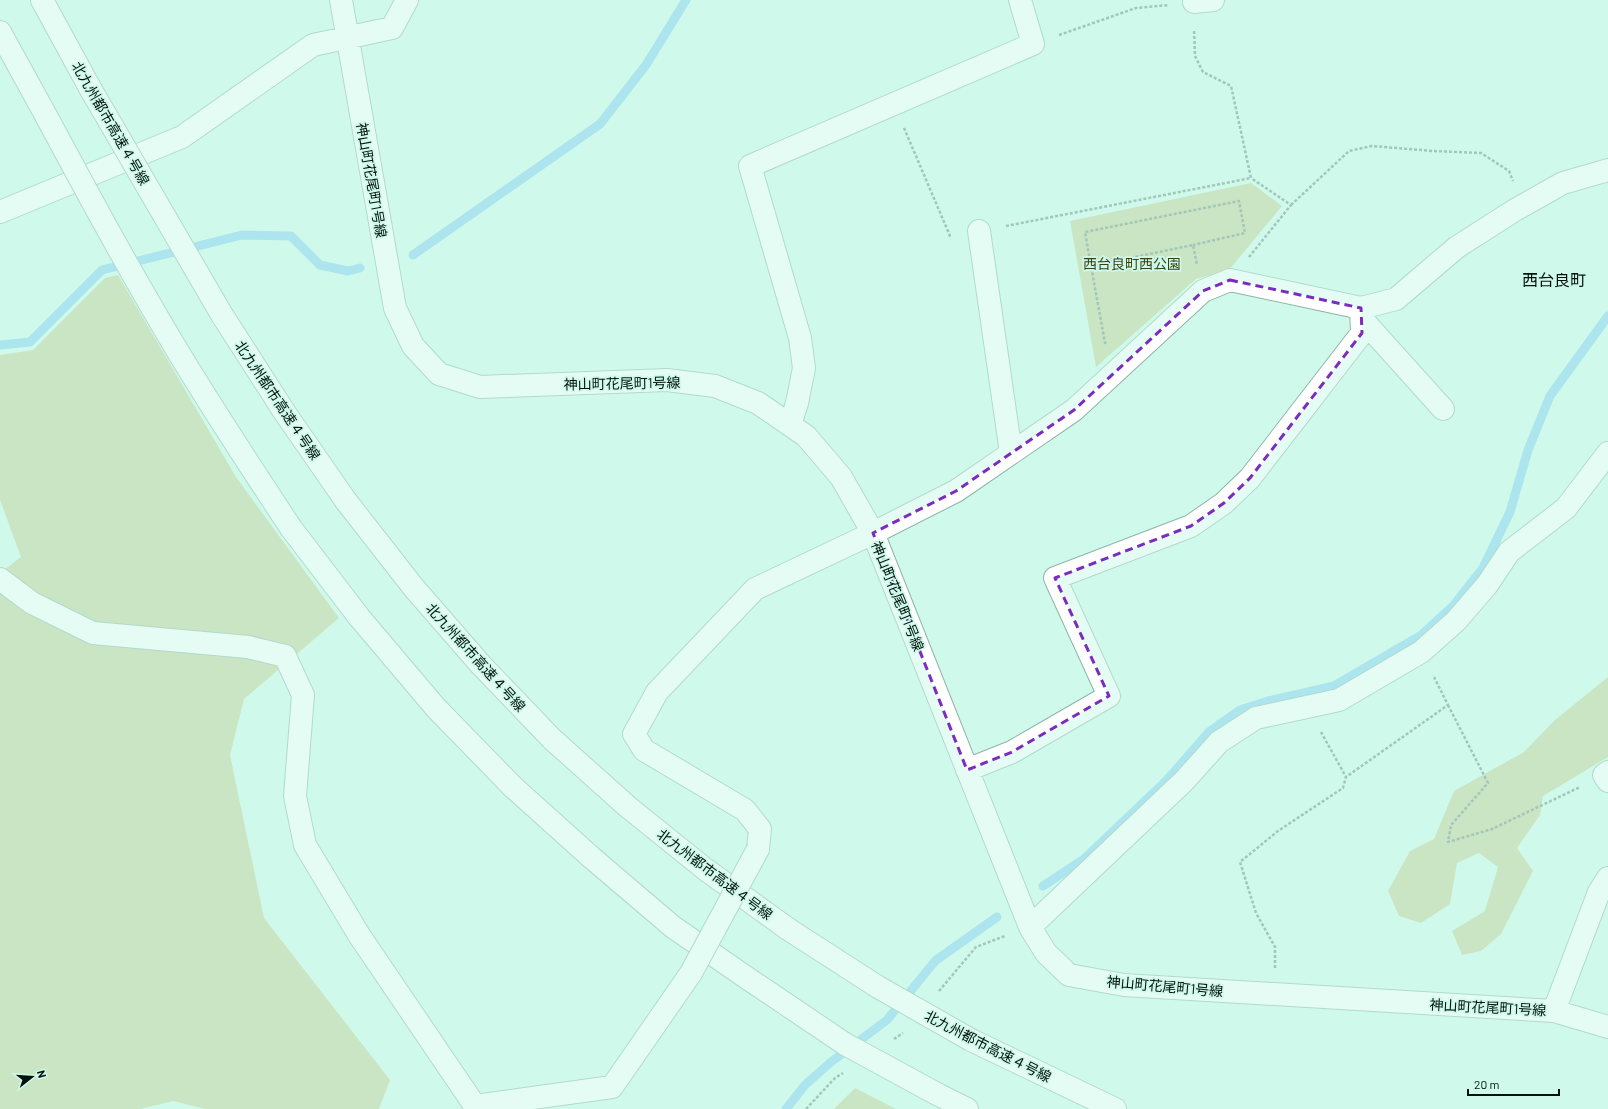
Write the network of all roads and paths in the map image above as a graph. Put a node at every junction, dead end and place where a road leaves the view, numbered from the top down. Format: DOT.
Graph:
graph roads {
  1 [pos="42,0"];
  2 [pos="341,0"];
  3 [pos="407,0"];
  4 [pos="1020,0"];
  5 [pos="1203,1"];
  6 [pos="0,32"];
  7 [pos="348,37"];
  8 [pos="1033,44"];
  9 [pos="893,104"];
  10 [pos="1608,170"];
  11 [pos="1251,178"];
  12 [pos="1292,205"];
  13 [pos="1524,205"];
  14 [pos="0,212"];
  15 [pos="978,231"];
  16 [pos="1193,245"];
  17 [pos="1091,266"];
  18 [pos="1230,280"];
  19 [pos="1203,291"];
  20 [pos="1362,313"];
  21 [pos="1110,338"];
  22 [pos="1443,409"];
  23 [pos="790,425"];
  24 [pos="1011,453"];
  25 [pos="1608,454"];
  26 [pos="873,533"];
  27 [pos="0,578"];
  28 [pos="1421,652"];
  29 [pos="1448,705"];
  30 [pos="1306,708"];
  31 [pos="967,770"];
  32 [pos="1607,776"];
  33 [pos="1346,777"];
  34 [pos="1608,878"];
  35 [pos="1030,927"];
  36 [pos="1275,994"];
  37 [pos="1554,1011"];
  38 [pos="1608,1027"];
  39 [pos="476,1108"];
  40 [pos="967,1109"];
  41 [pos="1114,1109"];
  1 -- 41 [label="main road, 北九州都市高速４号線, bridge"];
  2 -- 7 [label="main road, 神山町花尾町1号線"];
  3 -- 7 [label="main road"];
  4 -- 8 [label="main road"];
  5 -- 8 [label="path"];
  5 -- 11 [label="path"];
  6 -- 40 [label="main road, bridge"];
  7 -- 14 [label="main road"];
  7 -- 23 [label="main road, 神山町花尾町1号線"];
  8 -- 9 [label="main road"];
  9 -- 15 [label="path"];
  9 -- 23 [label="main road"];
  10 -- 13 [label="main road"];
  11 -- 12 [label="path"];
  11 -- 15 [label="path"];
  12 -- 13 [label="path"];
  12 -- 18 [label="path"];
  13 -- 20 [label="main road"];
  15 -- 24 [label="main road"];
  16 -- 17 [label="path"];
  16 -- 17 [label="path"];
  16 -- 19 [label="path"];
  17 -- 21 [label="path"];
  18 -- 19 [label="main road"];
  18 -- 20 [label="main road"];
  19 -- 24 [label="main road"];
  20 -- 22 [label="main road"];
  20 -- 31 [label="main road"];
  23 -- 26 [label="main road, 神山町花尾町1号線"];
  24 -- 26 [label="main road"];
  25 -- 28 [label="main road"];
  26 -- 31 [label="main road, 神山町花尾町1号線"];
  26 -- 39 [label="main road, bridge"];
  27 -- 39 [label="main road"];
  28 -- 29 [label="path"];
  28 -- 30 [label="main road"];
  29 -- 32 [label="path"];
  29 -- 33 [label="path"];
  30 -- 33 [label="path"];
  30 -- 35 [label="main road"];
  31 -- 35 [label="main road, 神山町花尾町1号線"];
  33 -- 36 [label="path"];
  34 -- 37 [label="main road"];
  35 -- 36 [label="main road, 神山町花尾町1号線"];
  36 -- 37 [label="main road, 神山町花尾町1号線"];
  37 -- 38 [label="main road, 神山町花尾町1号線"];
}
